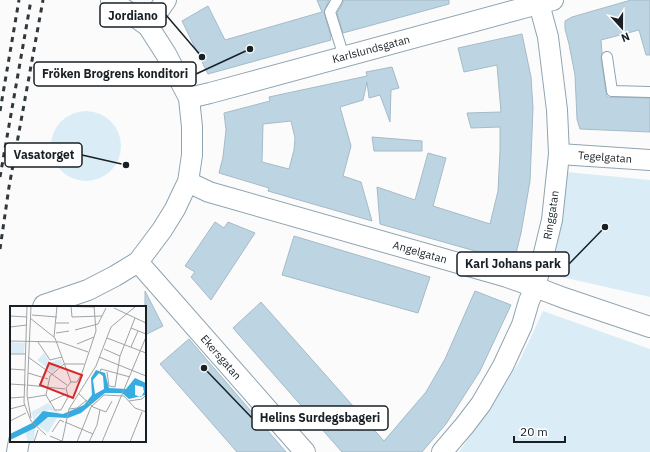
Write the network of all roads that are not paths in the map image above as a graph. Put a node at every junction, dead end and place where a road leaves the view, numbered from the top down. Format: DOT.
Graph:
graph roads {
  1 [pos="111,0"];
  2 [pos="166,0"];
  3 [pos="337,0"];
  4 [pos="543,1"];
  5 [pos="148,26"];
  6 [pos="344,57"];
  7 [pos="607,57"];
  8 [pos="650,92"];
  9 [pos="189,98"];
  10 [pos="559,154"];
  11 [pos="650,160"];
  12 [pos="188,182"];
  13 [pos="138,262"];
  14 [pos="535,287"];
  15 [pos="44,306"];
  16 [pos="650,327"];
  17 [pos="19,442"];
  18 [pos="17,452"];
  19 [pos="305,452"];
  20 [pos="442,452"];
  1 -- 5 [label="street"];
  2 -- 5 [label="street"];
  3 -- 6 [label="lane"];
  4 -- 6 [label="street, Karlslundsgatan"];
  4 -- 10 [label="street, Ringgatan"];
  5 -- 9 [label="street"];
  6 -- 9 [label="street, Karlslundsgatan"];
  7 -- 8 [label="lane"];
  9 -- 12 [label="street"];
  10 -- 11 [label="street, Tegelgatan"];
  10 -- 14 [label="street, Ringgatan"];
  12 -- 13 [label="street"];
  12 -- 14 [label="street, Angelgatan"];
  13 -- 15 [label="street"];
  13 -- 19 [label="street, Ekersgatan"];
  14 -- 16 [label="street, Angelgatan"];
  14 -- 20 [label="street, Ringgatan"];
  17 -- 18 [label="street"];
}
